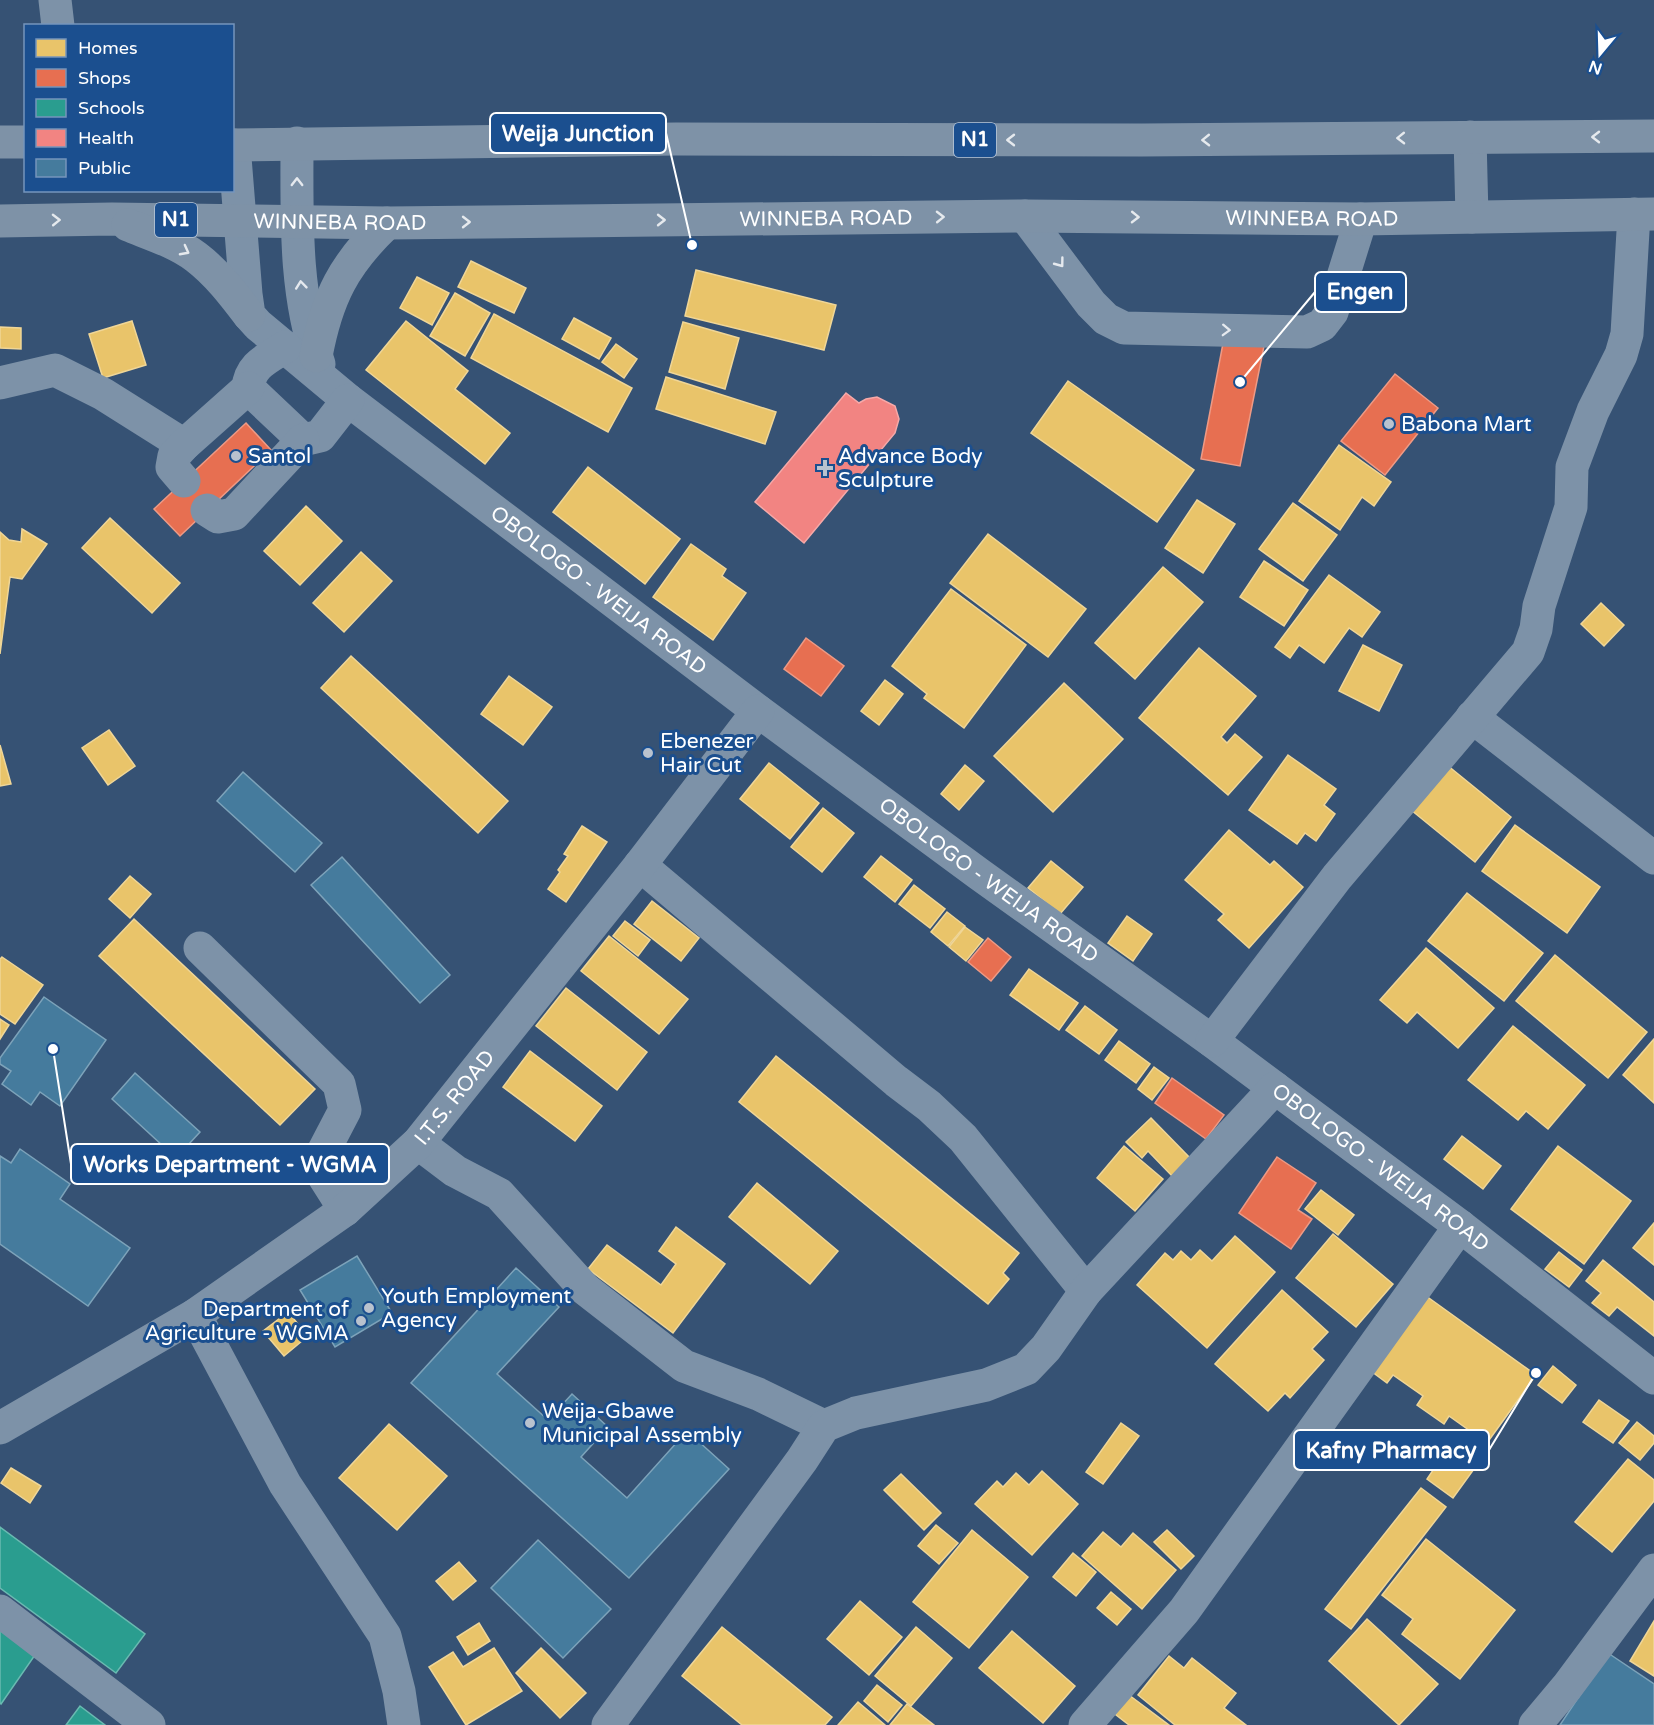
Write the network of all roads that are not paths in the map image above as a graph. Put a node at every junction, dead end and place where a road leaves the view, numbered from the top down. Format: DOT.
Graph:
graph roads {
  1 [pos="55,0"];
  2 [pos="58,24"];
  3 [pos="1654,136"];
  4 [pos="1470,137"];
  5 [pos="0,142"];
  6 [pos="24,142"];
  7 [pos="297,143"];
  8 [pos="234,145"];
  9 [pos="234,156"];
  10 [pos="1644,214"];
  11 [pos="1025,216"];
  12 [pos="1472,217"];
  13 [pos="112,219"];
  14 [pos="1361,219"];
  15 [pos="240,220"];
  16 [pos="297,220"];
  17 [pos="0,221"];
  18 [pos="387,223"];
  19 [pos="249,315"];
  20 [pos="285,347"];
  21 [pos="330,380"];
  22 [pos="0,383"];
  23 [pos="248,388"];
  24 [pos="303,440"];
  25 [pos="184,445"];
  26 [pos="184,481"];
  27 [pos="207,510"];
  28 [pos="758,711"];
  29 [pos="1472,717"];
  30 [pos="1654,858"];
  31 [pos="640,865"];
  32 [pos="200,948"];
  33 [pos="1212,1041"];
  34 [pos="1275,1088"];
  35 [pos="418,1143"];
  36 [pos="345,1210"];
  37 [pos="1460,1226"];
  38 [pos="1086,1291"];
  39 [pos="195,1316"];
  40 [pos="1654,1378"];
  41 [pos="824,1426"];
  42 [pos="0,1428"];
  43 [pos="1654,1570"];
  44 [pos="0,1611"];
  45 [pos="149,1725"];
  46 [pos="404,1725"];
  47 [pos="608,1725"];
  48 [pos="1085,1725"];
  49 [pos="1535,1725"];
  1 -- 2 [label="street"];
  3 -- 4 [label="highway, N1, one-way"];
  4 -- 7 [label="highway, N1, one-way"];
  4 -- 12 [label="highway"];
  5 -- 6 [label="highway"];
  7 -- 8 [label="highway, N1"];
  16 -- 7 [label="street, one-way"];
  9 -- 15 [label="street"];
  10 -- 12 [label="highway, WINNEBA ROAD / N1"];
  10 -- 29 [label="street"];
  11 -- 14 [label="highway, WINNEBA ROAD / N1, one-way"];
  11 -- 14 [label="street, one-way"];
  18 -- 11 [label="highway, WINNEBA ROAD / N1, one-way"];
  12 -- 14 [label="highway, WINNEBA ROAD / N1"];
  13 -- 15 [label="highway, WINNEBA ROAD / N1"];
  17 -- 13 [label="highway, WINNEBA ROAD / N1, one-way"];
  13 -- 19 [label="highway, one-way"];
  15 -- 16 [label="highway, WINNEBA ROAD / N1"];
  15 -- 19 [label="street"];
  16 -- 18 [label="highway, WINNEBA ROAD / N1"];
  21 -- 16 [label="street, one-way"];
  18 -- 21 [label="highway"];
  19 -- 20 [label="street, OBOLOGO - WEIJA ROAD"];
  20 -- 21 [label="street, OBOLOGO - WEIJA ROAD"];
  20 -- 23 [label="street"];
  21 -- 24 [label="street"];
  21 -- 28 [label="street, OBOLOGO - WEIJA ROAD"];
  22 -- 25 [label="street"];
  23 -- 24 [label="street"];
  23 -- 25 [label="street"];
  24 -- 27 [label="street"];
  25 -- 26 [label="street"];
  28 -- 31 [label="street, I.T.S. ROAD"];
  28 -- 33 [label="street, OBOLOGO - WEIJA ROAD"];
  29 -- 30 [label="street"];
  29 -- 33 [label="street"];
  31 -- 35 [label="street, I.T.S. ROAD"];
  31 -- 38 [label="street"];
  32 -- 36 [label="street"];
  33 -- 34 [label="street, OBOLOGO - WEIJA ROAD"];
  34 -- 37 [label="street, OBOLOGO - WEIJA ROAD"];
  34 -- 38 [label="street"];
  35 -- 36 [label="street, I.T.S. ROAD"];
  35 -- 41 [label="street"];
  36 -- 39 [label="street, I.T.S. ROAD"];
  37 -- 40 [label="street, OBOLOGO - WEIJA ROAD"];
  37 -- 48 [label="street"];
  38 -- 41 [label="street"];
  39 -- 42 [label="street, I.T.S. ROAD"];
  39 -- 46 [label="street"];
  41 -- 47 [label="street"];
  43 -- 49 [label="street"];
  44 -- 45 [label="street"];
}
